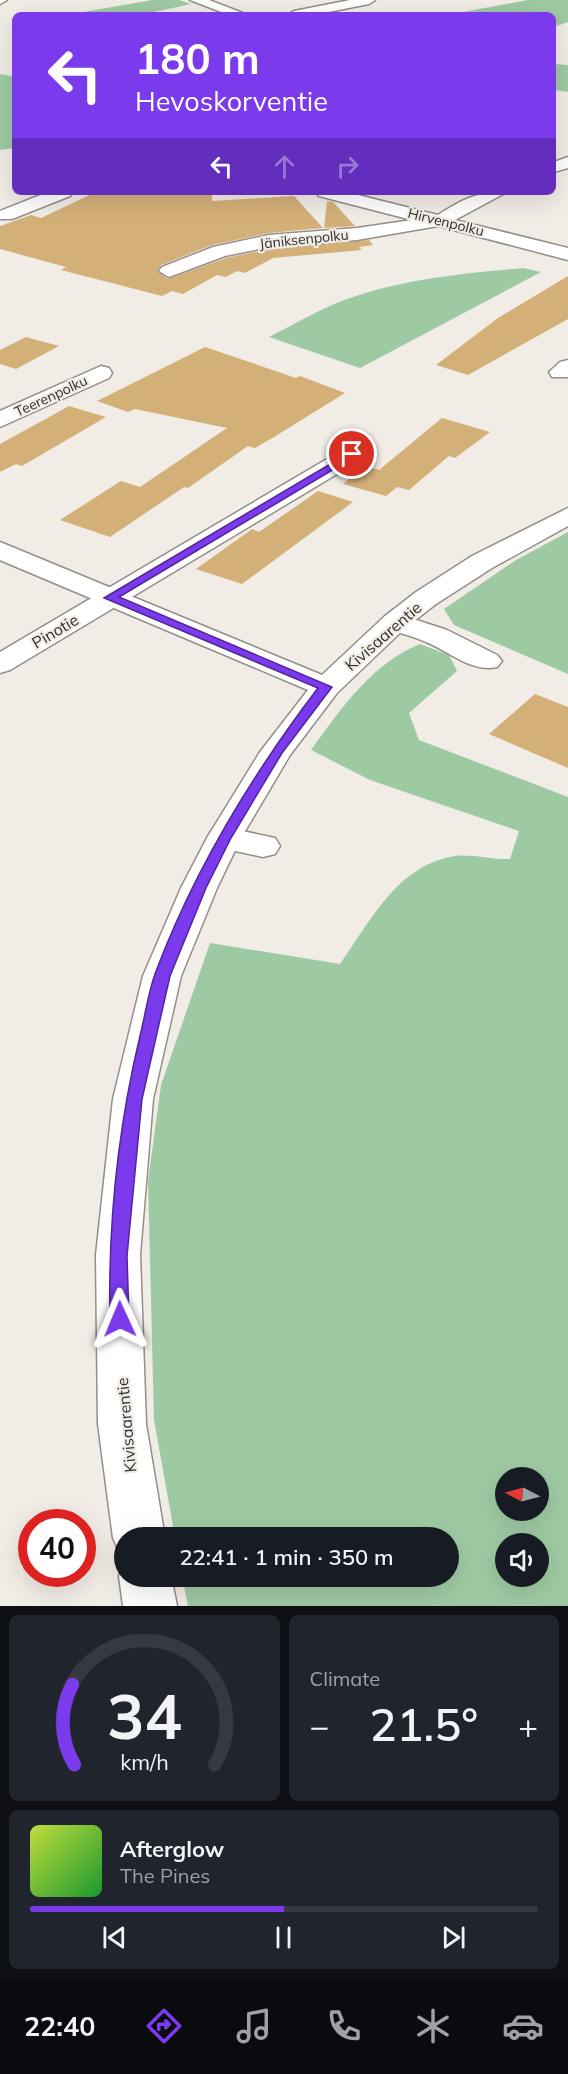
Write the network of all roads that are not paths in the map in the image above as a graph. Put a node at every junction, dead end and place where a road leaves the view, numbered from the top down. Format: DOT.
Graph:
graph roads {
  1 [pos="196,0"];
  2 [pos="369,0"];
  3 [pos="233,12"];
  4 [pos="309,12"];
  5 [pos="56,195"];
  6 [pos="338,195"];
  7 [pos="490,195"];
  8 [pos="6,215"];
  9 [pos="442,220"];
  10 [pos="568,254"];
  11 [pos="170,271"];
  12 [pos="101,373"];
  13 [pos="0,420"];
  14 [pos="352,454"];
  15 [pos="568,516"];
  16 [pos="0,550"];
  17 [pos="110,598"];
  18 [pos="395,622"];
  19 [pos="487,661"];
  20 [pos="0,664"];
  21 [pos="326,687"];
  22 [pos="224,838"];
  23 [pos="263,846"];
  24 [pos="138,1527"];
  25 [pos="147,1587"];
  26 [pos="150,1606"];
  1 -- 3 [label="street"];
  2 -- 4 [label="street"];
  5 -- 8 [label="street"];
  6 -- 9 [label="street, Hirvenpolku"];
  7 -- 9 [label="street"];
  9 -- 10 [label="street, Hirvenpolku"];
  9 -- 11 [label="street, Jäniksenpolku"];
  12 -- 13 [label="street, Teerenpolku"];
  14 -- 17 [label="street, Pinotie"];
  15 -- 18 [label="street, Kivisaarentie"];
  16 -- 17 [label="street"];
  17 -- 20 [label="street, Pinotie"];
  17 -- 21 [label="street"];
  18 -- 19 [label="street"];
  18 -- 21 [label="street, Kivisaarentie"];
  21 -- 22 [label="street, Kivisaarentie"];
  22 -- 23 [label="street"];
  22 -- 24 [label="street, Kivisaarentie"];
  25 -- 26 [label="street"];
}
